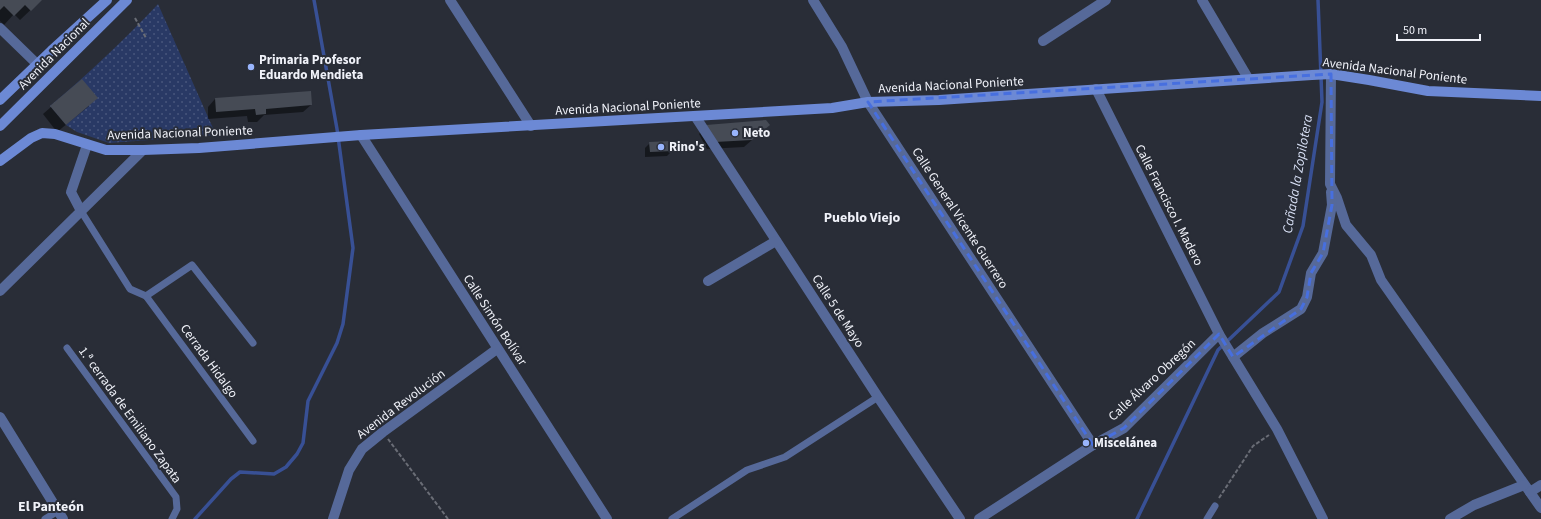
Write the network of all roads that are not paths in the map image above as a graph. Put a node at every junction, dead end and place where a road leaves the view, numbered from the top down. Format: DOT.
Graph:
graph roads {
  1 [pos="107,0"];
  2 [pos="127,0"];
  3 [pos="450,0"];
  4 [pos="814,0"];
  5 [pos="1106,0"];
  6 [pos="1202,0"];
  7 [pos="0,28"];
  8 [pos="1043,41"];
  9 [pos="37,64"];
  10 [pos="1331,74"];
  11 [pos="1248,78"];
  12 [pos="1096,88"];
  13 [pos="1541,96"];
  14 [pos="0,100"];
  15 [pos="868,102"];
  16 [pos="695,116"];
  17 [pos="0,126"];
  18 [pos="531,126"];
  19 [pos="361,135"];
  20 [pos="86,145"];
  21 [pos="143,150"];
  22 [pos="0,162"];
  23 [pos="1330,184"];
  24 [pos="81,211"];
  25 [pos="776,241"];
  26 [pos="708,281"];
  27 [pos="0,292"];
  28 [pos="146,296"];
  29 [pos="1219,334"];
  30 [pos="253,343"];
  31 [pos="67,348"];
  32 [pos="497,349"];
  33 [pos="1233,357"];
  34 [pos="878,397"];
  35 [pos="0,417"];
  36 [pos="3,430"];
  37 [pos="253,441"];
  38 [pos="1093,445"];
  39 [pos="1541,485"];
  40 [pos="1527,488"];
  41 [pos="1215,506"];
  42 [pos="1541,508"];
  43 [pos="61,515"];
  44 [pos="335,518"];
  45 [pos="45,519"];
  46 [pos="172,519"];
  47 [pos="607,519"];
  48 [pos="672,519"];
  49 [pos="960,519"];
  50 [pos="979,519"];
  51 [pos="1207,519"];
  52 [pos="1323,519"];
  53 [pos="1450,519"];
  1 -- 9 [label="street, Avenida Nacional"];
  2 -- 17 [label="street, Avenida Nacional"];
  3 -- 18 [label="street"];
  4 -- 15 [label="street, Calle General Vicente Guerrero"];
  5 -- 8 [label="street"];
  6 -- 11 [label="street"];
  7 -- 9 [label="street"];
  9 -- 14 [label="street, Avenida Nacional"];
  10 -- 11 [label="street, Avenida Nacional Poniente"];
  10 -- 13 [label="street, Avenida Nacional Poniente"];
  10 -- 23 [label="street"];
  11 -- 12 [label="street, Avenida Nacional Poniente"];
  12 -- 15 [label="street, Avenida Nacional Poniente"];
  12 -- 29 [label="street, Calle Francisco I. Madero"];
  15 -- 16 [label="street, Avenida Nacional Poniente"];
  15 -- 38 [label="street, Calle General Vicente Guerrero"];
  16 -- 18 [label="street, Avenida Nacional Poniente"];
  16 -- 25 [label="street, Calle 5 de Mayo"];
  18 -- 19 [label="street, Avenida Nacional Poniente"];
  19 -- 21 [label="street, Avenida Nacional Poniente"];
  19 -- 32 [label="street, Calle Simón Bolívar"];
  20 -- 21 [label="street, Avenida Nacional Poniente"];
  20 -- 22 [label="street, Avenida Nacional Poniente"];
  20 -- 24 [label="street"];
  21 -- 24 [label="street"];
  23 -- 33 [label="street"];
  23 -- 40 [label="street"];
  24 -- 27 [label="street"];
  24 -- 28 [label="lane, Cerrada Hidalgo"];
  25 -- 26 [label="street"];
  25 -- 34 [label="street, Calle 5 de Mayo"];
  28 -- 30 [label="lane"];
  28 -- 37 [label="lane, Cerrada Hidalgo"];
  29 -- 33 [label="street, Calle Francisco I. Madero"];
  29 -- 38 [label="street, Calle Álvaro Obregón"];
  31 -- 46 [label="lane, 1.ª cerrada de Emiliano Zapata"];
  32 -- 44 [label="street, Avenida Revolución"];
  32 -- 47 [label="street, Calle Simón Bolívar"];
  33 -- 52 [label="street"];
  34 -- 48 [label="lane"];
  34 -- 49 [label="street, Calle 5 de Mayo"];
  35 -- 36 [label="street"];
  36 -- 43 [label="street"];
  38 -- 50 [label="street, Calle Álvaro Obregón"];
  39 -- 40 [label="street"];
  40 -- 42 [label="street"];
  40 -- 53 [label="street"];
  41 -- 51 [label="lane"];
  43 -- 45 [label="lane"];
}
